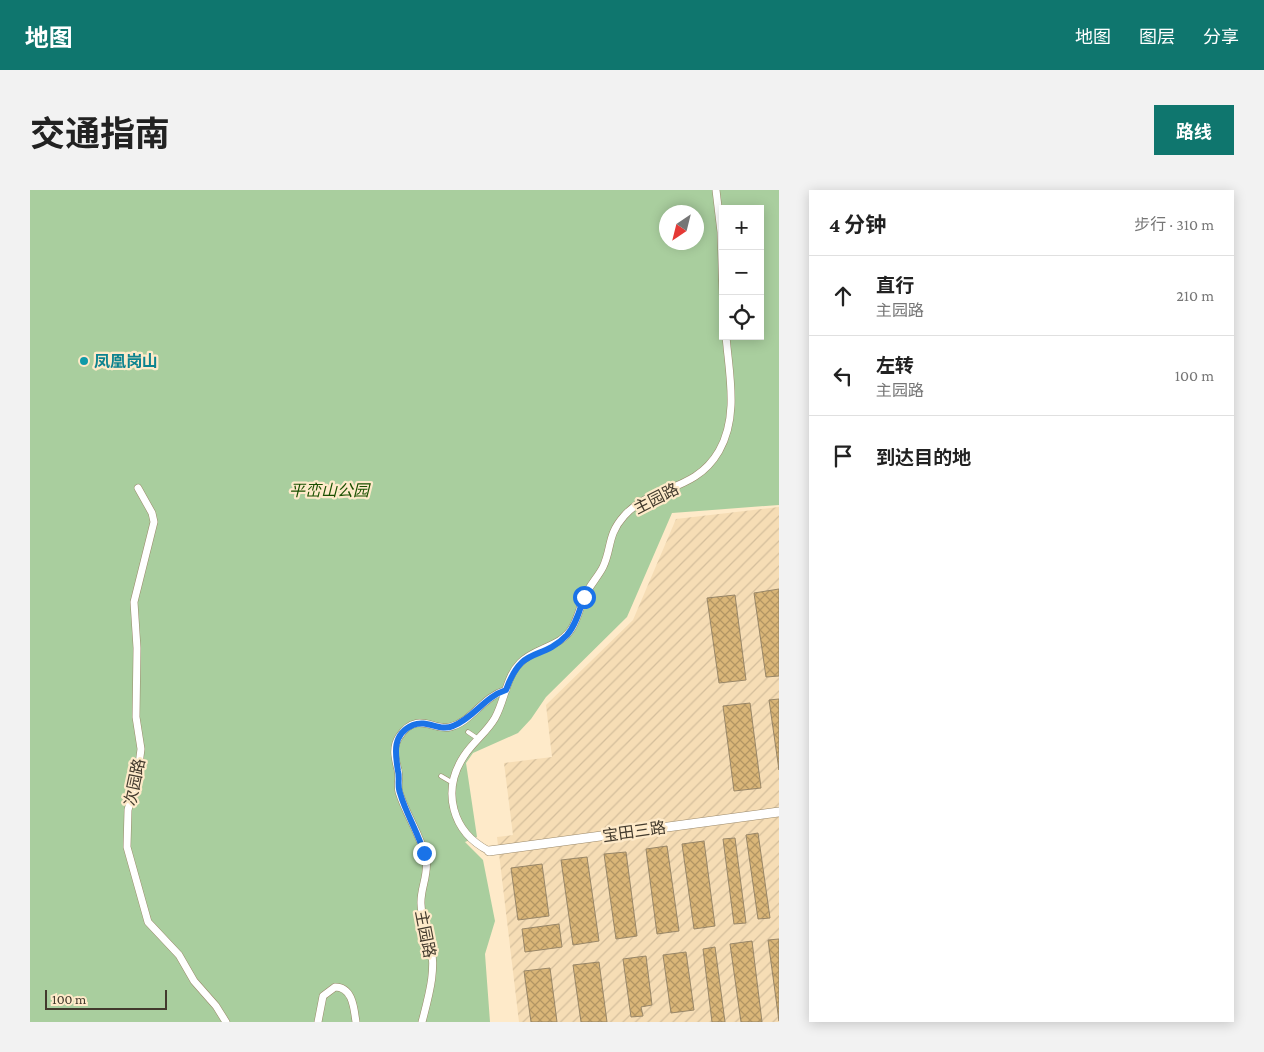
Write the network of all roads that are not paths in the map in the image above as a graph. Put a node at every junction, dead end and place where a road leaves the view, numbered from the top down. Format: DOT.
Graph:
graph roads {
  1 [pos="716,190"];
  2 [pos="723,295"];
  3 [pos="726,340"];
  4 [pos="138,488"];
  5 [pos="506,690"];
  6 [pos="468,732"];
  7 [pos="477,738"];
  8 [pos="441,776"];
  9 [pos="452,783"];
  10 [pos="779,812"];
  11 [pos="489,851"];
  12 [pos="226,1022"];
  13 [pos="318,1022"];
  14 [pos="356,1022"];
  15 [pos="422,1022"];
  1 -- 2 [label="street"];
  3 -- 5 [label="street, 主园路"];
  4 -- 12 [label="street, 次园路"];
  5 -- 7 [label="street, 主园路"];
  5 -- 15 [label="street, 主园路"];
  6 -- 7 [label="lane"];
  7 -- 9 [label="street, 主园路"];
  8 -- 9 [label="lane"];
  9 -- 11 [label="street, 主园路"];
  10 -- 11 [label="street, 宝田三路"];
  13 -- 14 [label="street"];
}
